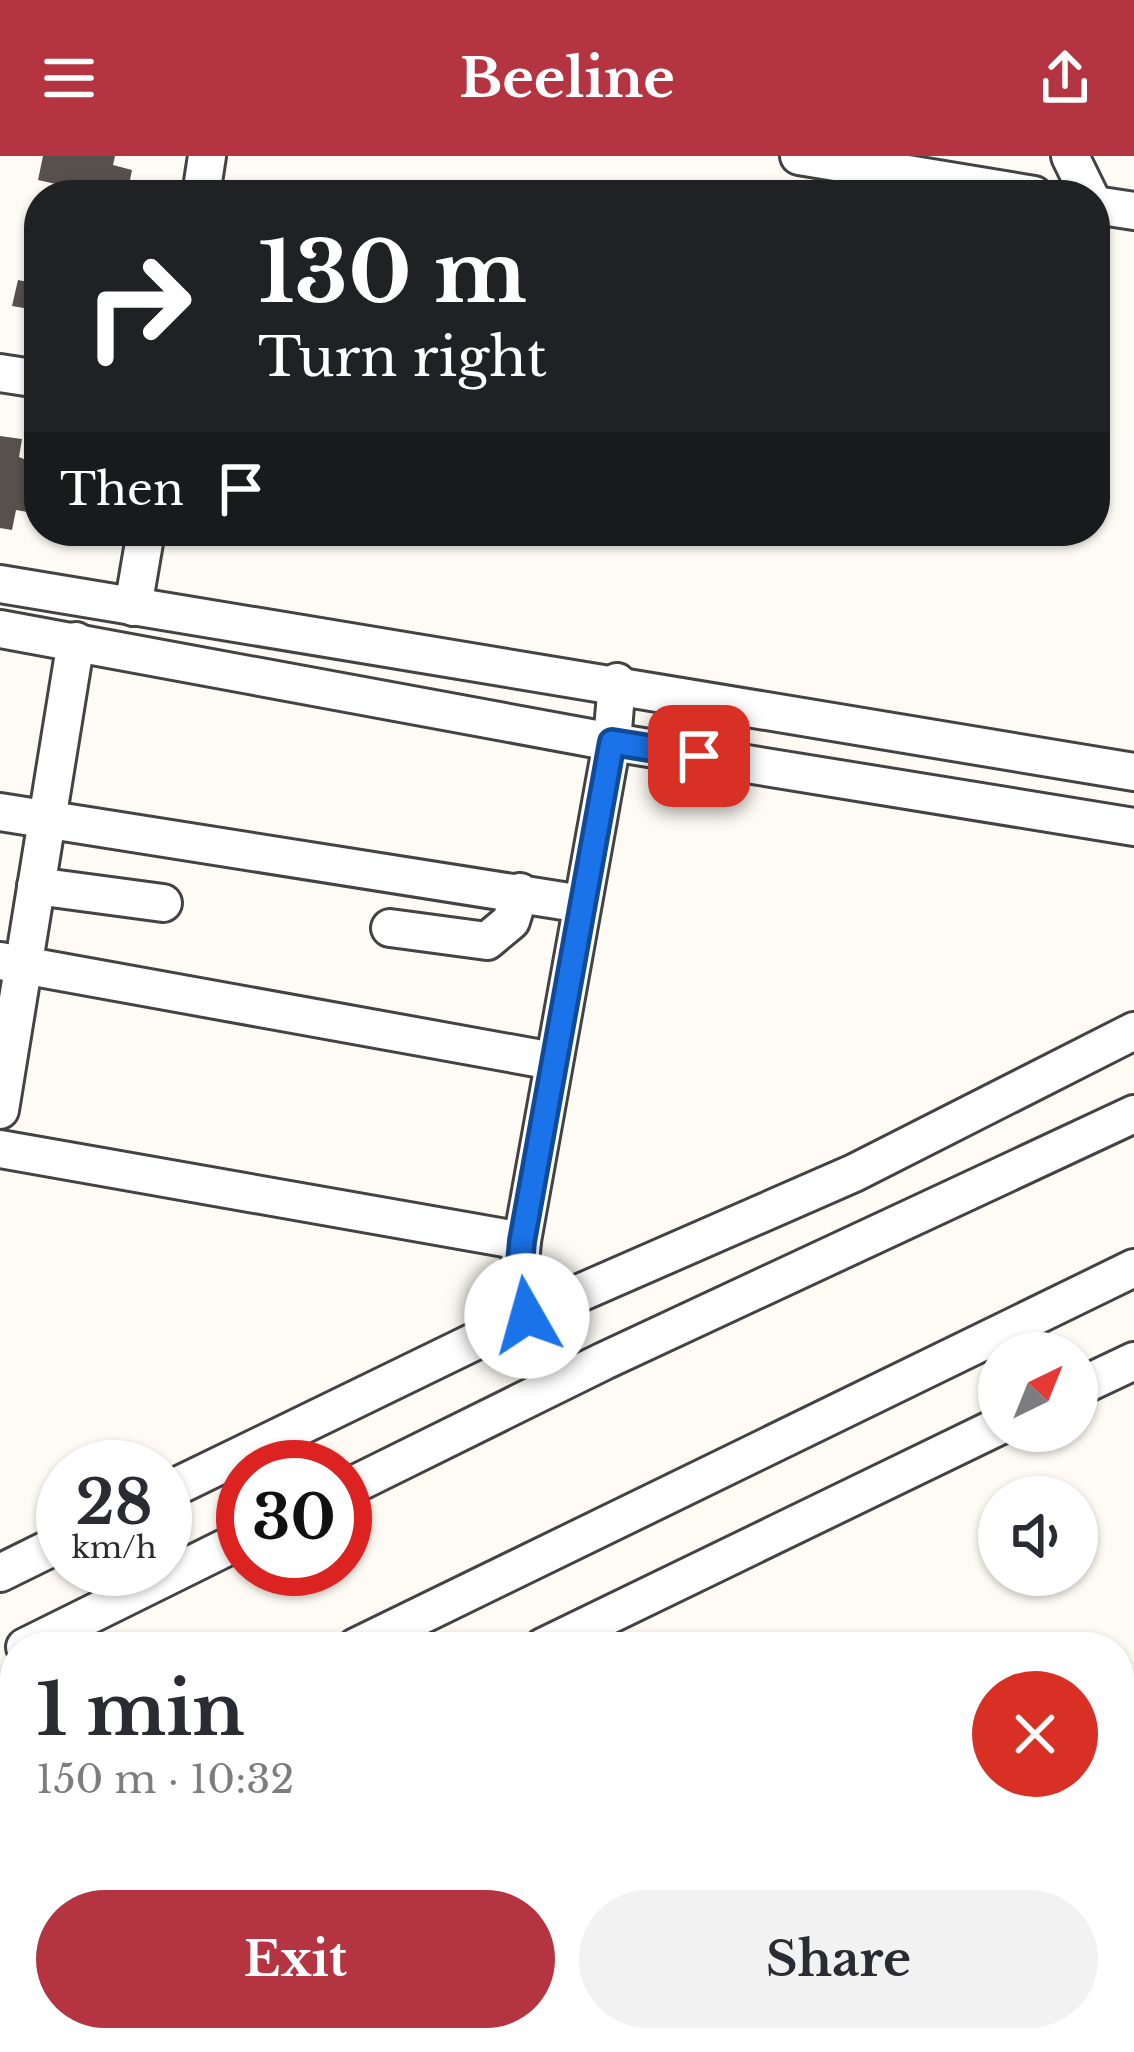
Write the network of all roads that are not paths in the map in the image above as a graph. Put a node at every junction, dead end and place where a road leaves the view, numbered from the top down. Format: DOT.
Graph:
graph roads {
  1 [pos="799,156"];
  2 [pos="944,180"];
  3 [pos="143,546"];
  4 [pos="0,584"];
  5 [pos="133,608"];
  6 [pos="0,629"];
  7 [pos="76,641"];
  8 [pos="617,682"];
  9 [pos="612,742"];
  10 [pos="1134,772"];
  11 [pos="0,812"];
  12 [pos="46,819"];
  13 [pos="1134,827"];
  14 [pos="36,886"];
  15 [pos="520,892"];
  16 [pos="163,903"];
  17 [pos="582,904"];
  18 [pos="390,928"];
  19 [pos="12,962"];
  20 [pos="1134,1031"];
  21 [pos="553,1061"];
  22 [pos="0,1110"];
  23 [pos="1134,1114"];
  24 [pos="0,1149"];
  25 [pos="522,1241"];
  26 [pos="1134,1268"];
  27 [pos="527,1316"];
  28 [pos="1134,1360"];
  29 [pos="1098,1378"];
  30 [pos="978,1436"];
  31 [pos="372,1476"];
  32 [pos="192,1479"];
  33 [pos="216,1552"];
  34 [pos="36,1555"];
  35 [pos="0,1573"];
  36 [pos="55,1632"];
  37 [pos="387,1632"];
  38 [pos="574,1632"];
  1 -- 2 [label="street"];
  3 -- 5 [label="street"];
  4 -- 5 [label="street"];
  5 -- 8 [label="street"];
  6 -- 7 [label="street"];
  7 -- 9 [label="street"];
  7 -- 12 [label="street"];
  8 -- 9 [label="street"];
  8 -- 10 [label="street"];
  9 -- 13 [label="street"];
  9 -- 17 [label="street"];
  11 -- 12 [label="street"];
  12 -- 14 [label="street"];
  12 -- 15 [label="street"];
  14 -- 16 [label="street"];
  14 -- 19 [label="street"];
  15 -- 17 [label="street"];
  15 -- 18 [label="street"];
  17 -- 21 [label="street"];
  19 -- 21 [label="street"];
  19 -- 22 [label="street"];
  20 -- 27 [label="street"];
  21 -- 25 [label="street"];
  23 -- 31 [label="street"];
  24 -- 25 [label="street"];
  25 -- 27 [label="street"];
  26 -- 37 [label="street"];
  27 -- 32 [label="street"];
  28 -- 29 [label="street"];
  30 -- 38 [label="street"];
  33 -- 36 [label="street"];
  34 -- 35 [label="street"];
}
